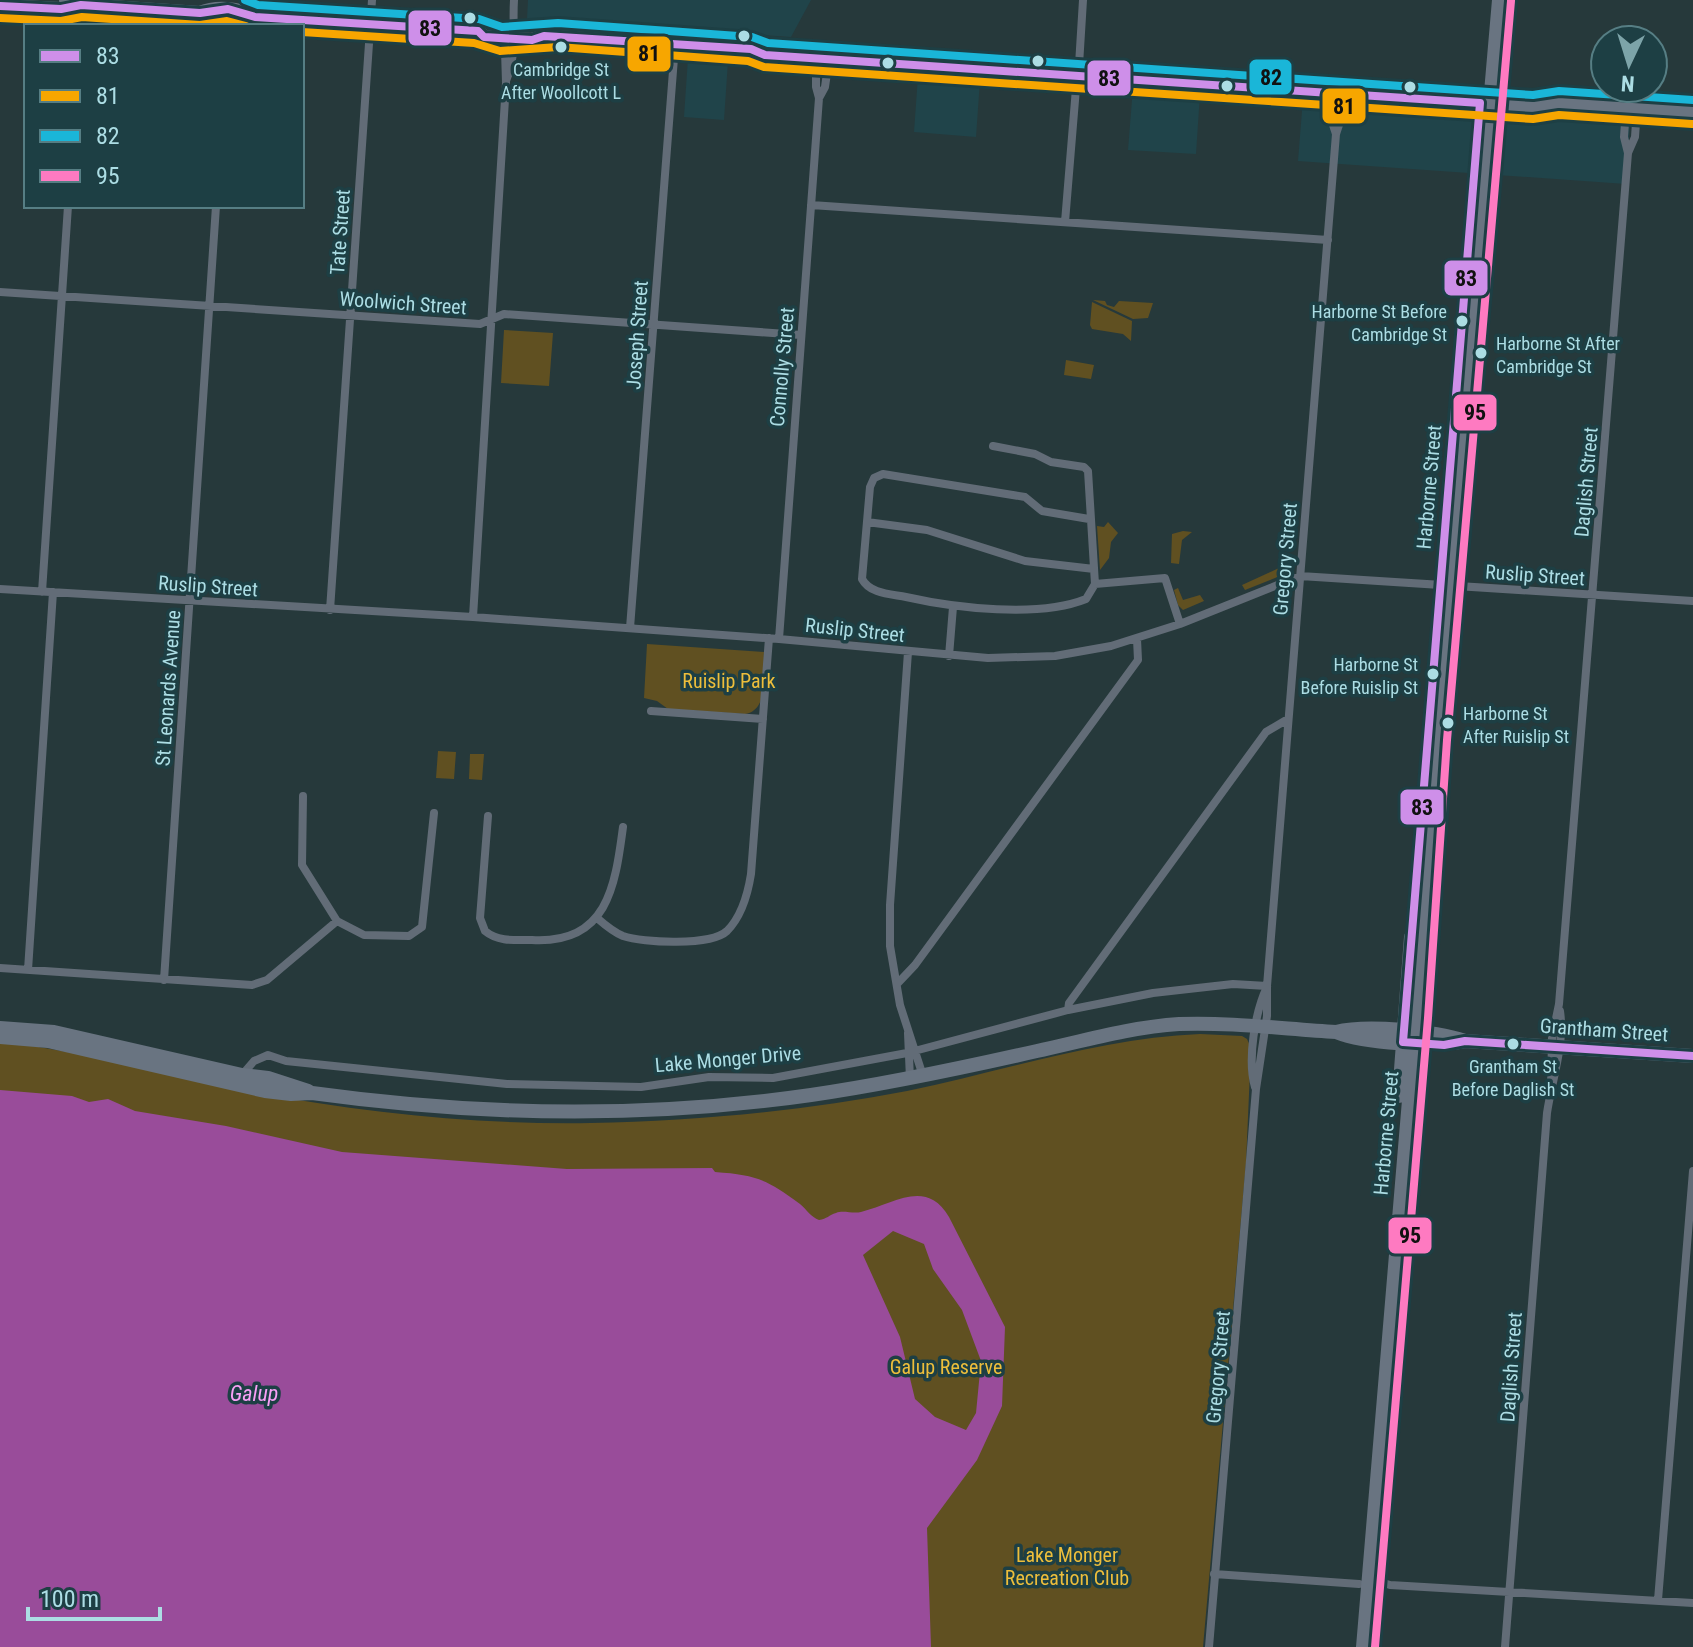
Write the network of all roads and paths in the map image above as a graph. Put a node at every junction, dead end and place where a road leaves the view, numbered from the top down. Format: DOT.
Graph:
graph roads {
  1 [pos="66,0"];
  2 [pos="372,0"];
  3 [pos="514,0"];
  4 [pos="1083,0"];
  5 [pos="1489,0"];
  6 [pos="1499,0"];
  7 [pos="81,2"];
  8 [pos="0,6"];
  9 [pos="230,14"];
  10 [pos="79,24"];
  11 [pos="370,24"];
  12 [pos="478,31"];
  13 [pos="514,34"];
  14 [pos="498,37"];
  15 [pos="675,45"];
  16 [pos="757,50"];
  17 [pos="823,59"];
  18 [pos="1078,71"];
  19 [pos="506,83"];
  20 [pos="1338,89"];
  21 [pos="1486,98"];
  22 [pos="1631,108"];
  23 [pos="1693,112"];
  24 [pos="811,205"];
  25 [pos="68,208"];
  26 [pos="216,208"];
  27 [pos="1065,222"];
  28 [pos="1328,240"];
  29 [pos="0,292"];
  30 [pos="62,296"];
  31 [pos="209,306"];
  32 [pos="351,315"];
  33 [pos="492,319"];
  34 [pos="654,325"];
  35 [pos="801,335"];
  36 [pos="993,446"];
  37 [pos="1089,519"];
  38 [pos="867,522"];
  39 [pos="1094,569"];
  40 [pos="1300,576"];
  41 [pos="1095,584"];
  42 [pos="1445,585"];
  43 [pos="0,589"];
  44 [pos="42,592"];
  45 [pos="53,592"];
  46 [pos="1592,595"];
  47 [pos="190,601"];
  48 [pos="1693,601"];
  49 [pos="953,607"];
  50 [pos="330,610"];
  51 [pos="473,617"];
  52 [pos="1180,624"];
  53 [pos="630,628"];
  54 [pos="769,638"];
  55 [pos="779,639"];
  56 [pos="1137,639"];
  57 [pos="908,652"];
  58 [pos="949,656"];
  59 [pos="651,711"];
  60 [pos="763,719"];
  61 [pos="1288,719"];
  62 [pos="303,796"];
  63 [pos="434,813"];
  64 [pos="488,816"];
  65 [pos="623,827"];
  66 [pos="597,918"];
  67 [pos="337,921"];
  68 [pos="0,968"];
  69 [pos="28,970"];
  70 [pos="164,980"];
  71 [pos="897,984"];
  72 [pos="1267,986"];
  73 [pos="1068,1010"];
  74 [pos="0,1028"];
  75 [pos="1260,1028"];
  76 [pos="0,1037"];
  77 [pos="1409,1037"];
  78 [pos="1555,1047"];
  79 [pos="912,1052"];
  80 [pos="1693,1056"];
  81 [pos="916,1078"];
  82 [pos="239,1080"];
  83 [pos="1693,1171"];
  84 [pos="1214,1574"];
  85 [pos="1364,1579"];
  86 [pos="1510,1593"];
  87 [pos="1658,1600"];
  88 [pos="1693,1603"];
  89 [pos="1209,1647"];
  90 [pos="1354,1647"];
  91 [pos="1363,1647"];
  92 [pos="1505,1647"];
  1 -- 7 [label="main road"];
  2 -- 11 [label="street, Tate Street"];
  3 -- 13 [label="street"];
  4 -- 18 [label="street"];
  5 -- 21 [label="main road, Harborne Street"];
  6 -- 21 [label="main road, Harborne Street"];
  7 -- 8 [label="main road"];
  7 -- 9 [label="main road"];
  7 -- 10 [label="street"];
  9 -- 11 [label="main road"];
  11 -- 12 [label="main road"];
  11 -- 32 [label="street, Tate Street"];
  12 -- 13 [label="main road"];
  12 -- 14 [label="main road"];
  13 -- 14 [label="main road"];
  13 -- 15 [label="main road"];
  13 -- 19 [label="street"];
  14 -- 19 [label="street"];
  15 -- 16 [label="main road"];
  15 -- 34 [label="street, Joseph Street"];
  16 -- 17 [label="main road"];
  16 -- 18 [label="main road"];
  17 -- 18 [label="main road"];
  17 -- 24 [label="street, Connolly Street"];
  18 -- 20 [label="main road"];
  18 -- 27 [label="street"];
  19 -- 33 [label="street"];
  20 -- 21 [label="main road"];
  20 -- 28 [label="street, Gregory Street"];
  21 -- 22 [label="main road"];
  21 -- 42 [label="main road, Harborne Street"];
  22 -- 23 [label="main road"];
  22 -- 46 [label="street, Daglish Street"];
  24 -- 27 [label="street"];
  24 -- 35 [label="street, Connolly Street"];
  25 -- 30 [label="street"];
  26 -- 31 [label="street, St Leonards Avenue"];
  27 -- 28 [label="street"];
  28 -- 40 [label="street, Gregory Street"];
  29 -- 30 [label="street, Woolwich Street"];
  30 -- 31 [label="street, Woolwich Street"];
  30 -- 44 [label="street"];
  31 -- 32 [label="street, Woolwich Street"];
  31 -- 47 [label="street, St Leonards Avenue"];
  32 -- 33 [label="street, Woolwich Street"];
  32 -- 50 [label="street, Tate Street"];
  33 -- 34 [label="street, Woolwich Street"];
  33 -- 51 [label="street"];
  34 -- 35 [label="street, Woolwich Street"];
  34 -- 53 [label="street, Joseph Street"];
  35 -- 55 [label="street, Connolly Street"];
  36 -- 37 [label="street"];
  37 -- 38 [label="street"];
  37 -- 39 [label="street"];
  38 -- 39 [label="street"];
  38 -- 49 [label="street"];
  39 -- 41 [label="street"];
  40 -- 42 [label="street, Ruslip Street"];
  40 -- 52 [label="street, Ruslip Street"];
  40 -- 61 [label="street, Gregory Street"];
  41 -- 49 [label="street"];
  41 -- 52 [label="street"];
  42 -- 46 [label="street, Ruslip Street"];
  42 -- 77 [label="main road, Harborne Street"];
  43 -- 44 [label="street, Ruslip Street"];
  44 -- 45 [label="street, Ruslip Street"];
  45 -- 47 [label="street, Ruslip Street"];
  45 -- 69 [label="street"];
  46 -- 48 [label="street, Ruslip Street"];
  46 -- 78 [label="street, Daglish Street"];
  47 -- 50 [label="street, Ruslip Street"];
  47 -- 70 [label="street, St Leonards Avenue"];
  49 -- 58 [label="street"];
  50 -- 51 [label="street, Ruslip Street"];
  51 -- 53 [label="street, Ruslip Street"];
  52 -- 56 [label="street, Ruslip Street"];
  53 -- 54 [label="street, Ruslip Street"];
  54 -- 55 [label="street, Ruslip Street"];
  54 -- 60 [label="street"];
  55 -- 57 [label="street, Ruslip Street"];
  56 -- 58 [label="street, Ruslip Street"];
  56 -- 71 [label="street"];
  57 -- 58 [label="street, Ruslip Street"];
  57 -- 71 [label="street"];
  59 -- 60 [label="street"];
  60 -- 66 [label="street"];
  61 -- 72 [label="street, Gregory Street"];
  61 -- 73 [label="street"];
  62 -- 67 [label="street"];
  63 -- 67 [label="street"];
  64 -- 66 [label="street"];
  65 -- 66 [label="street"];
  67 -- 70 [label="street"];
  68 -- 69 [label="street"];
  69 -- 70 [label="street"];
  71 -- 79 [label="street"];
  72 -- 73 [label="street, Lake Monger Drive"];
  72 -- 75 [label="street, Gregory Street"];
  73 -- 79 [label="street, Lake Monger Drive"];
  74 -- 82 [label="main road"];
  75 -- 77 [label="main road, Grantham Street"];
  75 -- 81 [label="main road, Grantham Street"];
  75 -- 84 [label="street, Gregory Street"];
  76 -- 82 [label="main road"];
  77 -- 78 [label="main road, Grantham Street"];
  77 -- 85 [label="main road, Harborne Street"];
  78 -- 80 [label="main road, Grantham Street"];
  78 -- 86 [label="street, Daglish Street"];
  79 -- 81 [label="street"];
  79 -- 82 [label="street, Lake Monger Drive"];
  81 -- 82 [label="main road"];
  83 -- 87 [label="street"];
  84 -- 85 [label="street"];
  84 -- 89 [label="street, Gregory Street"];
  85 -- 86 [label="street"];
  85 -- 90 [label="main road, Harborne Street"];
  85 -- 91 [label="main road, Harborne Street"];
  86 -- 87 [label="street"];
  86 -- 92 [label="street, Daglish Street"];
  87 -- 88 [label="street"];
}
